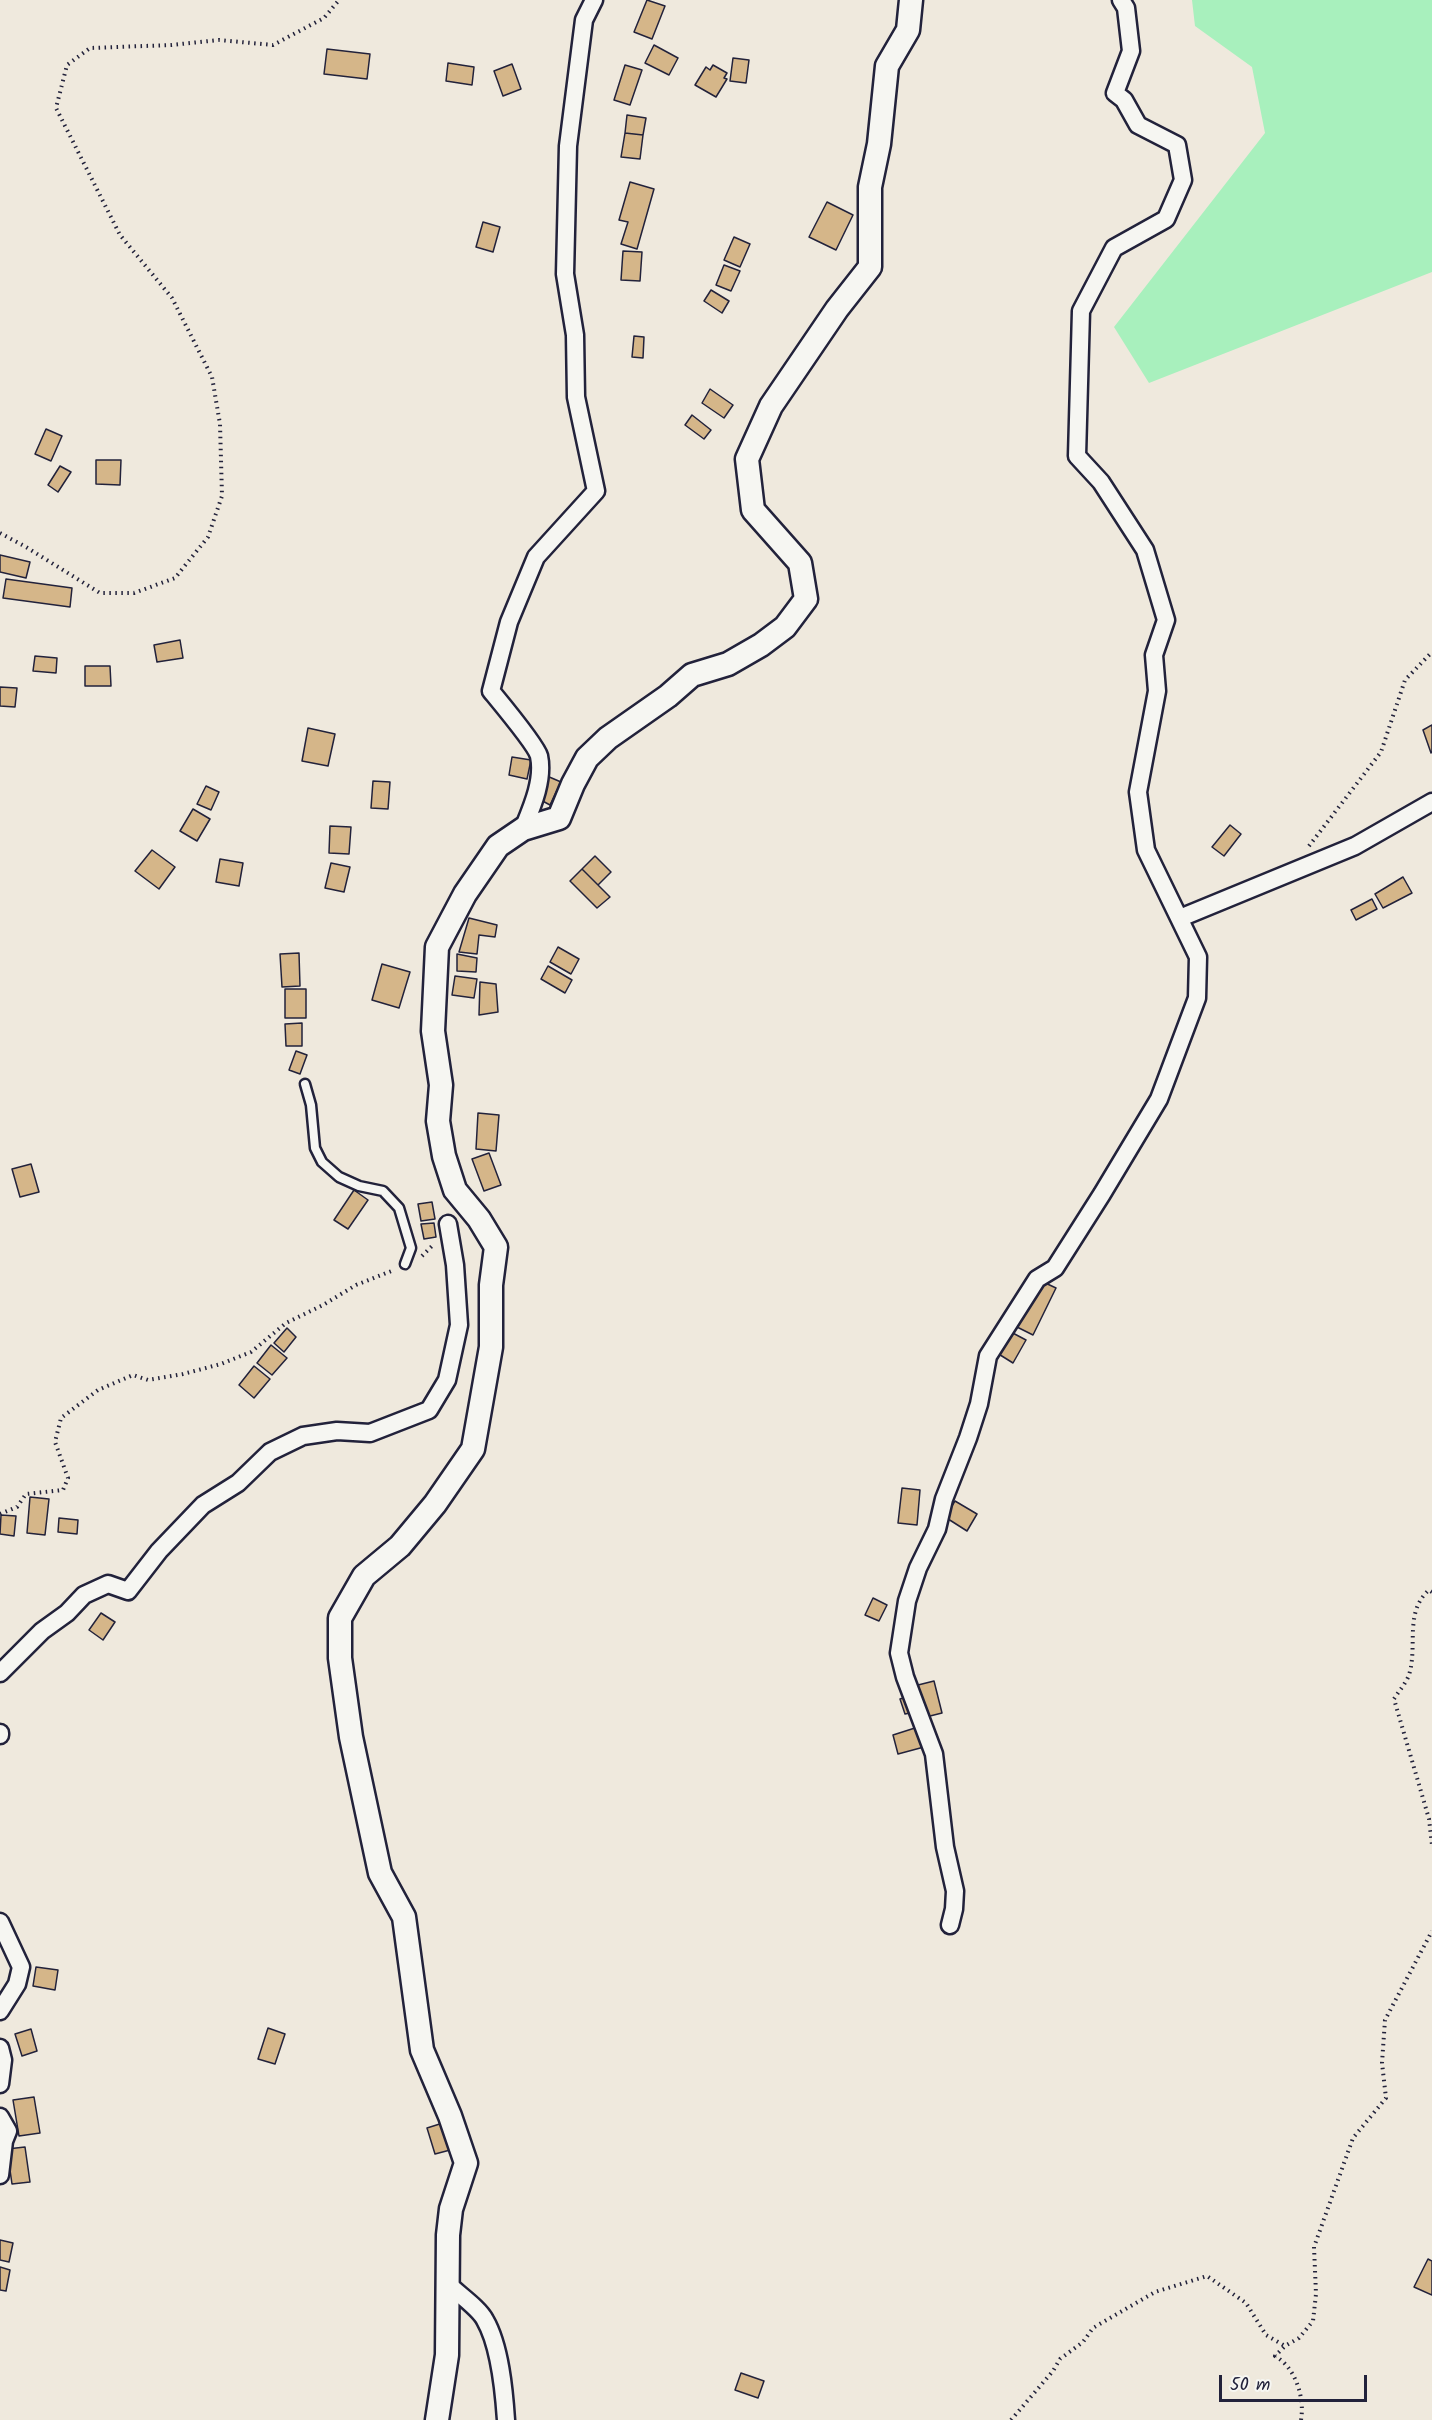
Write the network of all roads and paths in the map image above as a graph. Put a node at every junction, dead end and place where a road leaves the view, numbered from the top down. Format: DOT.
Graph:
graph roads {
  1 [pos="339,0"];
  2 [pos="594,0"];
  3 [pos="911,0"];
  4 [pos="1121,0"];
  5 [pos="0,533"];
  6 [pos="1432,652"];
  7 [pos="1432,802"];
  8 [pos="523,829"];
  9 [pos="1309,846"];
  10 [pos="1180,918"];
  11 [pos="305,1084"];
  12 [pos="448,1224"];
  13 [pos="405,1264"];
  14 [pos="0,1514"];
  15 [pos="1432,1592"];
  16 [pos="0,1673"];
  17 [pos="1432,1845"];
  18 [pos="0,1922"];
  19 [pos="950,1925"];
  20 [pos="1432,1931"];
  21 [pos="0,2011"];
  22 [pos="0,2048"];
  23 [pos="0,2084"];
  24 [pos="0,2117"];
  25 [pos="0,2175"];
  26 [pos="448,2284"];
  27 [pos="1284,2346"];
  28 [pos="437,2420"];
  29 [pos="507,2420"];
  30 [pos="1011,2420"];
  31 [pos="1300,2420"];
  1 -- 5 [label="path"];
  2 -- 8 [label="street"];
  3 -- 8 [label="street"];
  4 -- 10 [label="street"];
  6 -- 9 [label="path"];
  7 -- 10 [label="street"];
  8 -- 26 [label="street"];
  10 -- 19 [label="street"];
  11 -- 13 [label="lane"];
  12 -- 13 [label="path"];
  12 -- 16 [label="street"];
  13 -- 14 [label="path"];
  15 -- 17 [label="path"];
  18 -- 21 [label="street"];
  20 -- 27 [label="path"];
  22 -- 23 [label="street"];
  24 -- 25 [label="street"];
  26 -- 28 [label="street"];
  26 -- 29 [label="street"];
  27 -- 30 [label="path"];
  27 -- 31 [label="path"];
}
